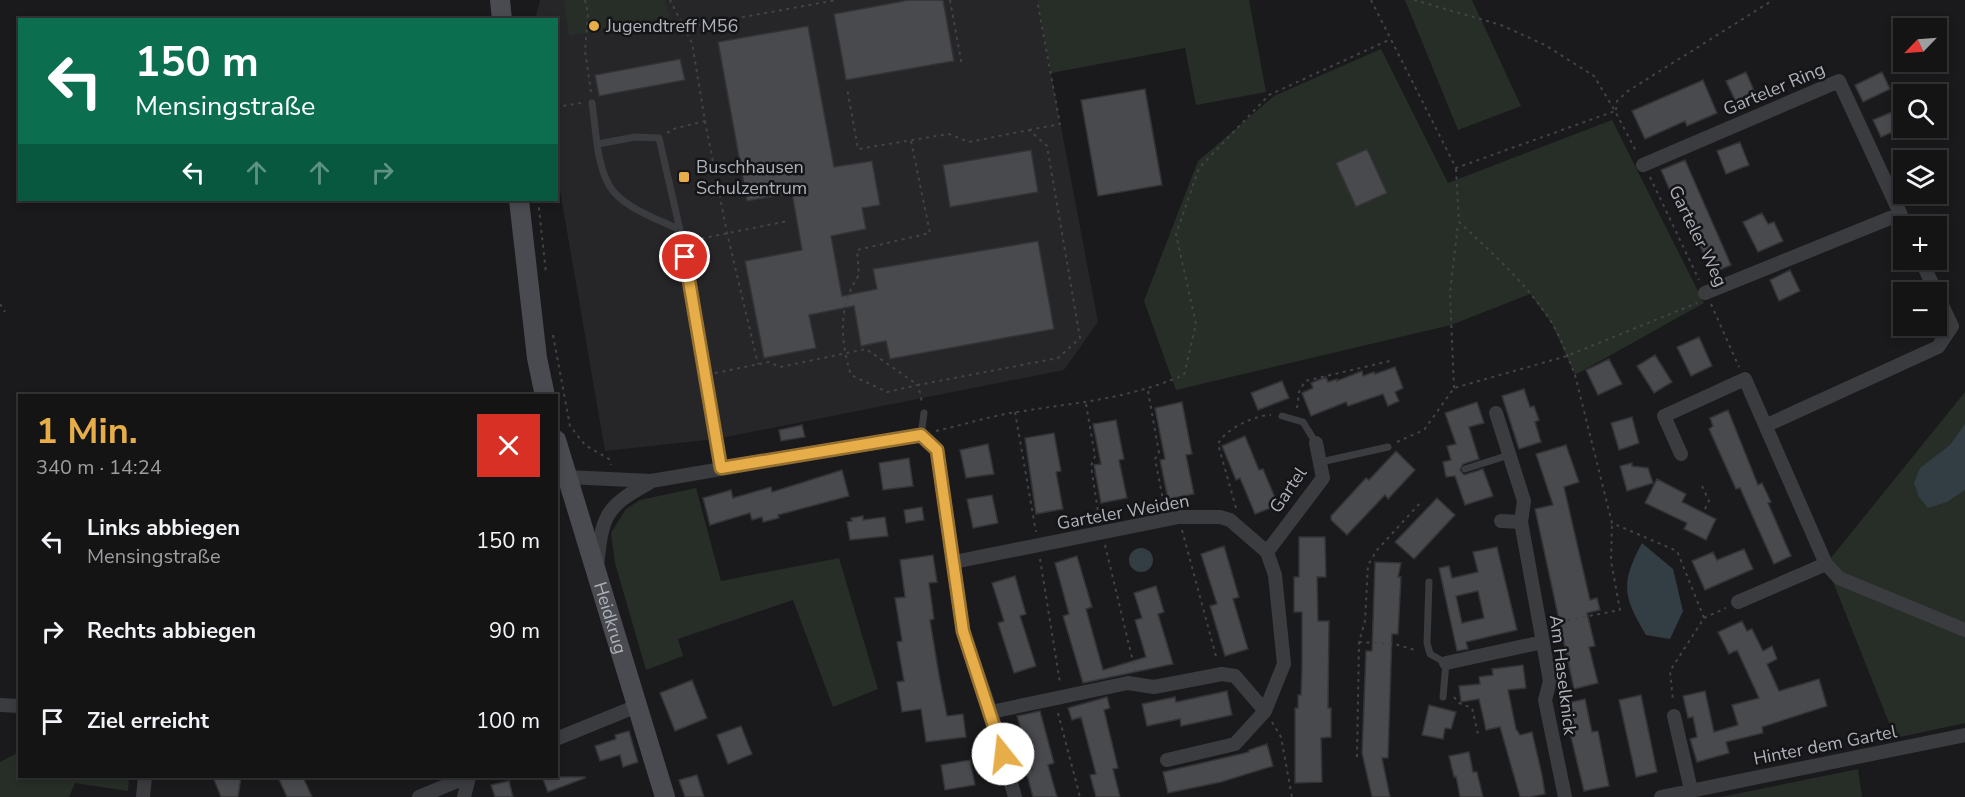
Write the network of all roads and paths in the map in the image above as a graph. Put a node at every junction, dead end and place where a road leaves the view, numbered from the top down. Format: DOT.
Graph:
graph roads {
  1 [pos="500,0"];
  2 [pos="585,0"];
  3 [pos="670,0"];
  4 [pos="837,0"];
  5 [pos="950,0"];
  6 [pos="1037,0"];
  7 [pos="1371,0"];
  8 [pos="1414,0"];
  9 [pos="1773,0"];
  10 [pos="502,18"];
  11 [pos="683,28"];
  12 [pos="1391,39"];
  13 [pos="962,66"];
  14 [pos="847,87"];
  15 [pos="592,103"];
  16 [pos="558,107"];
  17 [pos="1615,111"];
  18 [pos="705,121"];
  19 [pos="1029,130"];
  20 [pos="659,138"];
  21 [pos="911,141"];
  22 [pos="598,144"];
  23 [pos="1643,165"];
  24 [pos="1456,168"];
  25 [pos="519,201"];
  26 [pos="538,201"];
  27 [pos="1901,216"];
  28 [pos="788,221"];
  29 [pos="1459,222"];
  30 [pos="1893,224"];
  31 [pos="680,230"];
  32 [pos="727,233"];
  33 [pos="682,242"];
  34 [pos="547,283"];
  35 [pos="1707,296"];
  36 [pos="0,304"];
  37 [pos="5,312"];
  38 [pos="1947,316"];
  39 [pos="552,330"];
  40 [pos="1947,334"];
  41 [pos="1945,336"];
  42 [pos="845,354"];
  43 [pos="1567,356"];
  44 [pos="1394,360"];
  45 [pos="758,364"];
  46 [pos="706,375"];
  47 [pos="1745,379"];
  48 [pos="918,385"];
  49 [pos="1454,388"];
  50 [pos="1148,390"];
  51 [pos="545,394"];
  52 [pos="1086,404"];
  53 [pos="1015,412"];
  54 [pos="924,413"];
  55 [pos="1496,413"];
  56 [pos="1282,416"];
  57 [pos="1295,420"];
  58 [pos="1767,425"];
  59 [pos="921,435"];
  60 [pos="1316,443"];
  61 [pos="558,447"];
  62 [pos="1388,447"];
  63 [pos="1681,454"];
  64 [pos="1509,455"];
  65 [pos="1321,462"];
  66 [pos="721,468"];
  67 [pos="1465,469"];
  68 [pos="613,474"];
  69 [pos="567,477"];
  70 [pos="651,481"];
  71 [pos="1702,486"];
  72 [pos="1422,501"];
  73 [pos="1703,513"];
  74 [pos="1173,519"];
  75 [pos="1230,520"];
  76 [pos="1501,521"];
  77 [pos="1521,522"];
  78 [pos="1612,523"];
  79 [pos="1102,533"];
  80 [pos="1037,539"];
  81 [pos="1267,552"];
  82 [pos="1040,553"];
  83 [pos="954,562"];
  84 [pos="1826,564"];
  85 [pos="597,572"];
  86 [pos="1429,582"];
  87 [pos="1738,602"];
  88 [pos="1704,618"];
  89 [pos="1539,626"];
  90 [pos="1965,630"];
  91 [pos="1359,642"];
  92 [pos="1543,642"];
  93 [pos="1430,654"];
  94 [pos="1446,663"];
  95 [pos="1222,674"];
  96 [pos="1139,685"];
  97 [pos="1444,687"];
  98 [pos="1058,695"];
  99 [pos="1443,697"];
  100 [pos="0,705"];
  101 [pos="18,706"];
  102 [pos="637,706"];
  103 [pos="1265,711"];
  104 [pos="991,712"];
  105 [pos="1674,716"];
  106 [pos="1478,734"];
  107 [pos="1965,735"];
  108 [pos="558,738"];
  109 [pos="1357,757"];
  110 [pos="1167,760"];
  111 [pos="145,778"];
  112 [pos="466,778"];
  113 [pos="468,778"];
  114 [pos="1683,793"];
  115 [pos="143,797"];
  116 [pos="419,797"];
  117 [pos="464,797"];
  118 [pos="665,797"];
  119 [pos="1015,797"];
  120 [pos="1080,797"];
  121 [pos="1292,797"];
  122 [pos="1565,797"];
  123 [pos="1660,797"];
  1 -- 10 [label="main road"];
  2 -- 15 [label="path"];
  3 -- 11 [label="path"];
  4 -- 11 [label="path"];
  5 -- 13 [label="path"];
  6 -- 19 [label="path"];
  7 -- 12 [label="path"];
  8 -- 17 [label="path, Garteler Weg"];
  9 -- 17 [label="path"];
  11 -- 18 [label="path"];
  12 -- 24 [label="path"];
  12 -- 50 [label="path"];
  14 -- 21 [label="path"];
  15 -- 16 [label="path"];
  15 -- 22 [label="lane"];
  17 -- 23 [label="path, Garteler Weg"];
  17 -- 24 [label="path"];
  18 -- 20 [label="path"];
  18 -- 32 [label="path"];
  19 -- 21 [label="path"];
  19 -- 48 [label="path"];
  20 -- 22 [label="lane"];
  20 -- 31 [label="lane"];
  21 -- 42 [label="path"];
  22 -- 31 [label="lane"];
  23 -- 27 [label="street, Garteler Ring"];
  23 -- 35 [label="path, Garteler Weg"];
  24 -- 29 [label="path"];
  25 -- 51 [label="main road"];
  26 -- 34 [label="path"];
  28 -- 32 [label="path"];
  29 -- 43 [label="path"];
  29 -- 49 [label="path"];
  30 -- 35 [label="street"];
  31 -- 33 [label="lane"];
  32 -- 33 [label="path"];
  32 -- 45 [label="path"];
  33 -- 46 [label="lane"];
  35 -- 43 [label="path"];
  35 -- 47 [label="path, Garteler Weg"];
  36 -- 37 [label="path"];
  38 -- 40 [label="street"];
  39 -- 68 [label="path"];
  41 -- 58 [label="street"];
  42 -- 45 [label="path"];
  42 -- 48 [label="path"];
  42 -- 48 [label="path"];
  43 -- 49 [label="path"];
  43 -- 78 [label="path"];
  44 -- 57 [label="path"];
  45 -- 46 [label="path"];
  46 -- 66 [label="lane"];
  47 -- 58 [label="street"];
  47 -- 63 [label="street"];
  48 -- 54 [label="path"];
  49 -- 62 [label="path"];
  50 -- 52 [label="path"];
  50 -- 74 [label="path"];
  52 -- 53 [label="path"];
  52 -- 79 [label="path"];
  53 -- 59 [label="path"];
  53 -- 80 [label="path"];
  54 -- 59 [label="lane"];
  55 -- 64 [label="street, Am Haselknick"];
  56 -- 57 [label="lane"];
  56 -- 75 [label="path"];
  57 -- 60 [label="lane"];
  58 -- 84 [label="street"];
  59 -- 66 [label="street"];
  59 -- 83 [label="street"];
  60 -- 65 [label="street, Gartel"];
  61 -- 69 [label="main road, Heidkrug"];
  62 -- 65 [label="lane"];
  64 -- 67 [label="lane"];
  64 -- 77 [label="street, Am Haselknick"];
  65 -- 81 [label="street, Gartel"];
  66 -- 70 [label="street"];
  69 -- 70 [label="street"];
  69 -- 85 [label="main road, Heidkrug"];
  70 -- 85 [label="street"];
  71 -- 73 [label="path"];
  72 -- 91 [label="path"];
  74 -- 75 [label="street, Garteler Weiden"];
  74 -- 79 [label="street, Garteler Weiden"];
  74 -- 95 [label="path"];
  75 -- 81 [label="street"];
  76 -- 77 [label="street"];
  77 -- 89 [label="street, Am Haselknick"];
  78 -- 88 [label="path"];
  78 -- 89 [label="path"];
  79 -- 83 [label="street, Garteler Weiden"];
  79 -- 96 [label="path"];
  81 -- 103 [label="street"];
  82 -- 98 [label="path"];
  83 -- 104 [label="street"];
  84 -- 87 [label="street"];
  84 -- 90 [label="street"];
  85 -- 102 [label="main road, Heidkrug"];
  86 -- 93 [label="lane"];
  87 -- 88 [label="path"];
  88 -- 105 [label="path"];
  89 -- 92 [label="street, Am Haselknick"];
  91 -- 93 [label="path"];
  91 -- 109 [label="path"];
  92 -- 94 [label="street"];
  92 -- 122 [label="street, Am Haselknick"];
  93 -- 94 [label="lane"];
  94 -- 97 [label="lane"];
  95 -- 96 [label="street"];
  95 -- 103 [label="street"];
  96 -- 98 [label="street"];
  97 -- 99 [label="lane"];
  97 -- 106 [label="path"];
  98 -- 104 [label="street"];
  98 -- 120 [label="path"];
  100 -- 101 [label="street"];
  102 -- 108 [label="street"];
  102 -- 118 [label="main road, Heidkrug"];
  103 -- 110 [label="street"];
  103 -- 121 [label="path"];
  104 -- 119 [label="street"];
  105 -- 114 [label="street"];
  107 -- 114 [label="street, Hinter dem Gartel"];
  111 -- 115 [label="street"];
  112 -- 116 [label="street"];
  113 -- 117 [label="street"];
  114 -- 123 [label="street, Hinter dem Gartel"];
}
